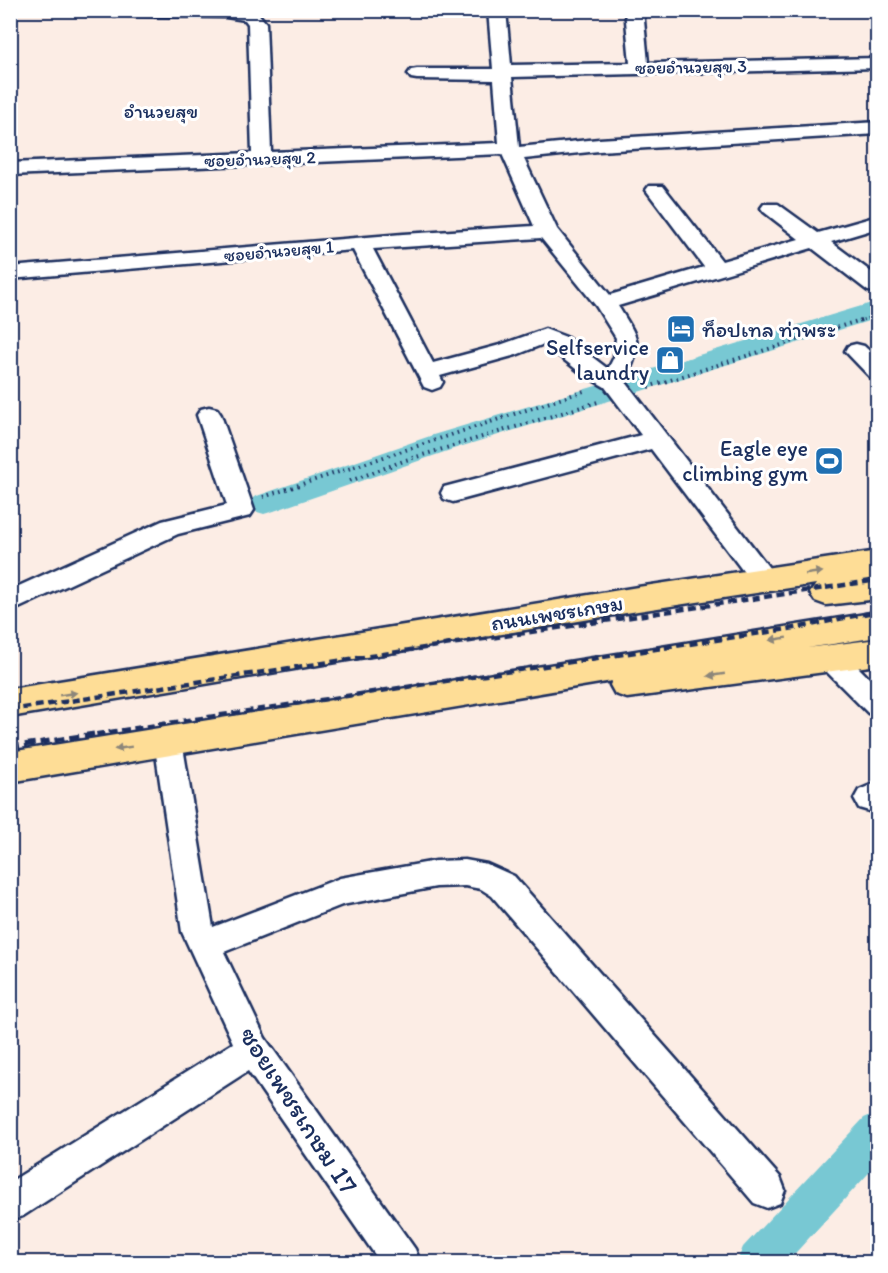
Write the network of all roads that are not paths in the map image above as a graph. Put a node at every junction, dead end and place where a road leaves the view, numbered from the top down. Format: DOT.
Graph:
graph roads {
  1 [pos="90,10"];
  2 [pos="498,10"];
  3 [pos="634,10"];
  4 [pos="878,63"];
  5 [pos="639,68"];
  6 [pos="504,73"];
  7 [pos="417,74"];
  8 [pos="878,128"];
  9 [pos="511,151"];
  10 [pos="261,159"];
  11 [pos="10,170"];
  12 [pos="656,190"];
  13 [pos="771,208"];
  14 [pos="877,222"];
  15 [pos="547,231"];
  16 [pos="815,241"];
  17 [pos="360,244"];
  18 [pos="718,270"];
  19 [pos="10,273"];
  20 [pos="876,286"];
  21 [pos="605,303"];
  22 [pos="856,351"];
  23 [pos="878,372"];
  24 [pos="616,386"];
  25 [pos="209,415"];
  26 [pos="657,438"];
  27 [pos="453,493"];
  28 [pos="878,563"];
  29 [pos="764,580"];
  30 [pos="878,587"];
  31 [pos="10,602"];
  32 [pos="878,624"];
  33 [pos="878,652"];
  34 [pos="832,659"];
  35 [pos="238,667"];
  36 [pos="10,703"];
  37 [pos="878,705"];
  38 [pos="243,729"];
  39 [pos="168,741"];
  40 [pos="10,767"];
  41 [pos="205,945"];
  42 [pos="253,1049"];
  43 [pos="767,1190"];
  44 [pos="10,1203"];
  45 [pos="401,1262"];
  1 -- 10 [label="street"];
  2 -- 6 [label="street"];
  3 -- 5 [label="street"];
  4 -- 5 [label="street, ซอยอำนวยสุข 3"];
  5 -- 6 [label="street, ซอยอำนวยสุข 3"];
  6 -- 7 [label="street, ซอยอำนวยสุข 3"];
  6 -- 9 [label="street"];
  8 -- 9 [label="street, ซอยอำนวยสุข 2"];
  9 -- 10 [label="street, ซอยอำนวยสุข 2"];
  9 -- 15 [label="street"];
  10 -- 11 [label="street, ซอยอำนวยสุข 2"];
  12 -- 18 [label="street"];
  13 -- 16 [label="street"];
  14 -- 16 [label="street"];
  15 -- 17 [label="street, ซอยอำนวยสุข 1"];
  15 -- 21 [label="street"];
  16 -- 18 [label="street"];
  16 -- 20 [label="street"];
  17 -- 19 [label="street, ซอยอำนวยสุข 1"];
  17 -- 24 [label="street"];
  18 -- 21 [label="street"];
  21 -- 24 [label="street"];
  22 -- 23 [label="street"];
  24 -- 26 [label="street"];
  25 -- 31 [label="street"];
  26 -- 27 [label="street"];
  26 -- 29 [label="street"];
  29 -- 28 [label="main road, ถนนเพชรเกษม, one-way"];
  29 -- 35 [label="main road, ถนนเพชรเกษม"];
  30 -- 35 [label="main road, ถนนเพชรเกษม"];
  32 -- 38 [label="main road, one-way"];
  33 -- 34 [label="main road"];
  34 -- 37 [label="street"];
  34 -- 38 [label="main road, one-way"];
  36 -- 35 [label="main road, ถนนเพชรเกษม, one-way"];
  38 -- 39 [label="main road"];
  39 -- 40 [label="main road, one-way"];
  39 -- 41 [label="street, ซอยเพชรเกษม 17"];
  41 -- 42 [label="street, ซอยเพชรเกษม 17"];
  41 -- 43 [label="street"];
  42 -- 44 [label="street"];
  42 -- 45 [label="street, ซอยเพชรเกษม 17"];
}
